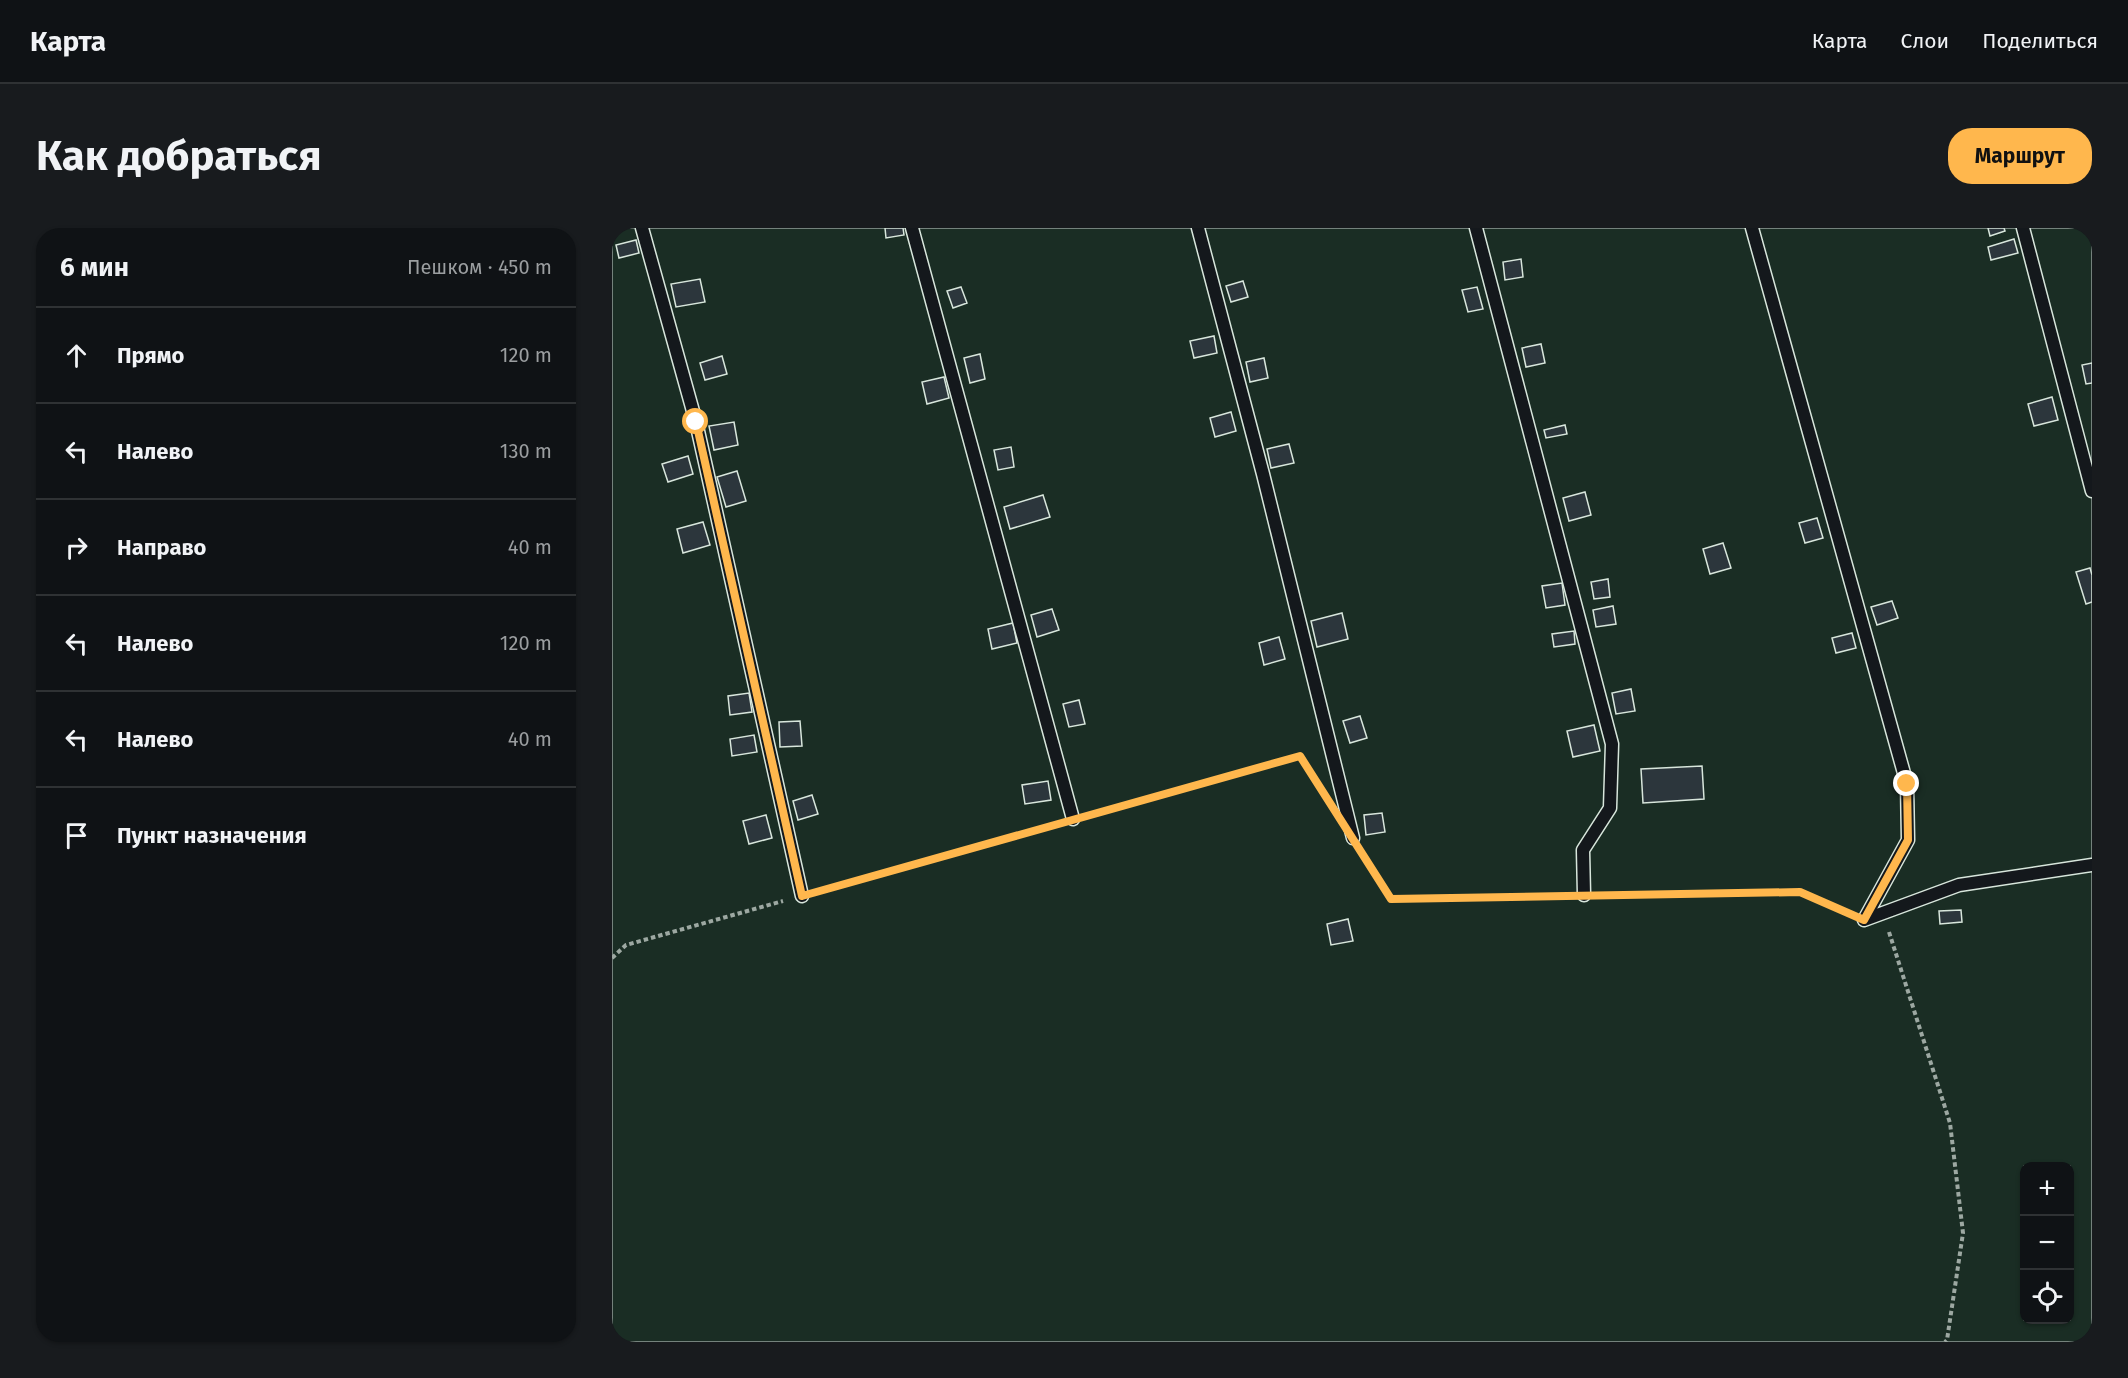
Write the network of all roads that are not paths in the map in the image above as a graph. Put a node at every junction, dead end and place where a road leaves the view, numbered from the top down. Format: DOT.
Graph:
graph roads {
  1 [pos="642,228"];
  2 [pos="912,228"];
  3 [pos="1198,228"];
  4 [pos="1476,228"];
  5 [pos="1752,228"];
  6 [pos="2023,228"];
  7 [pos="2092,491"];
  8 [pos="1073,819"];
  9 [pos="1353,838"];
  10 [pos="2092,865"];
  11 [pos="1584,895"];
  12 [pos="802,896"];
  1 -- 12 [label="lane"];
  2 -- 8 [label="lane"];
  3 -- 9 [label="lane"];
  4 -- 11 [label="lane"];
  5 -- 10 [label="lane"];
  6 -- 7 [label="lane"];
}
